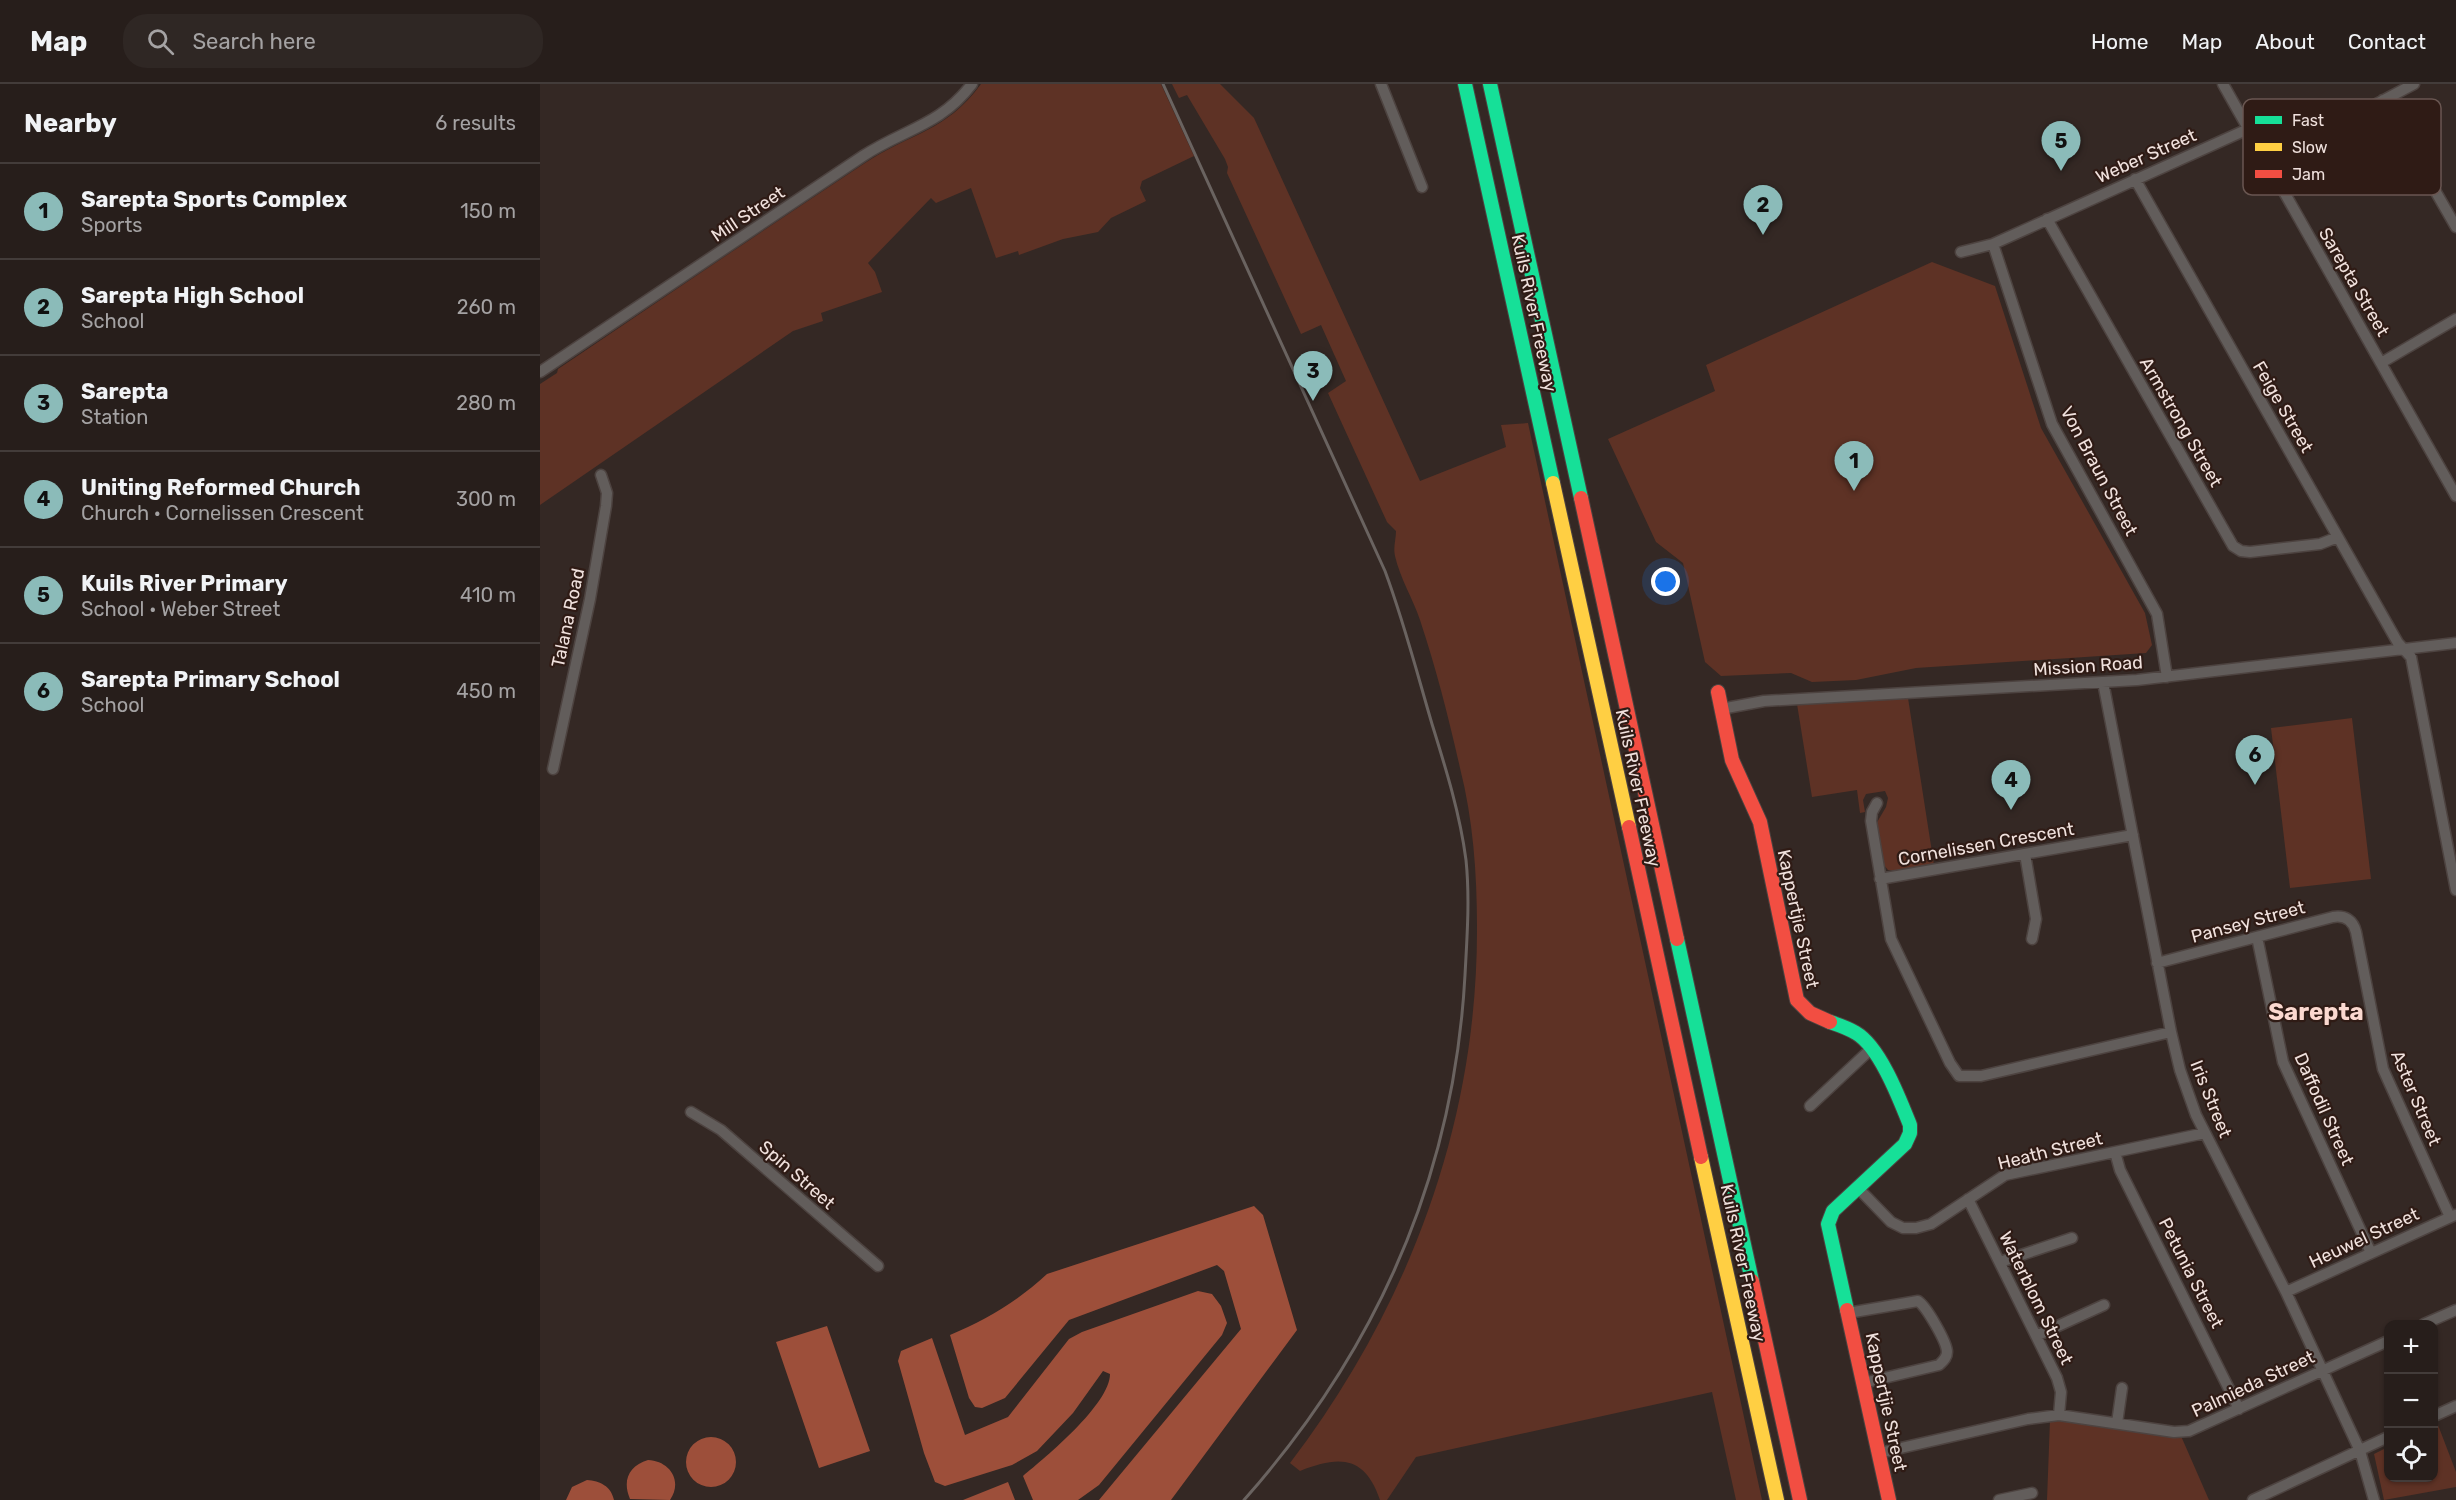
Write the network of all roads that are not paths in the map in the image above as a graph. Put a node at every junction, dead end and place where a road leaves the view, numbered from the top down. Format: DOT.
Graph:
graph roads {
  1 [pos="972,84"];
  2 [pos="1381,84"];
  3 [pos="1465,84"];
  4 [pos="1490,84"];
  5 [pos="2415,84"];
  6 [pos="2227,85"];
  7 [pos="2385,99"];
  8 [pos="2243,119"];
  9 [pos="2243,131"];
  10 [pos="2135,179"];
  11 [pos="1422,187"];
  12 [pos="2286,195"];
  13 [pos="2438,195"];
  14 [pos="2047,219"];
  15 [pos="2456,227"];
  16 [pos="1993,244"];
  17 [pos="1961,252"];
  18 [pos="2456,319"];
  19 [pos="2381,363"];
  20 [pos="540,372"];
  21 [pos="601,475"];
  22 [pos="2456,496"];
  23 [pos="2338,537"];
  24 [pos="2456,643"];
  25 [pos="2404,650"];
  26 [pos="2167,677"];
  27 [pos="2103,682"];
  28 [pos="1718,692"];
  29 [pos="1721,709"];
  30 [pos="553,769"];
  31 [pos="1877,803"];
  32 [pos="2133,835"];
  33 [pos="2025,854"];
  34 [pos="1880,879"];
  35 [pos="2456,890"];
  36 [pos="2347,918"];
  37 [pos="2257,937"];
  38 [pos="2032,939"];
  39 [pos="2157,963"];
  40 [pos="2171,1032"];
  41 [pos="1872,1048"];
  42 [pos="1810,1106"];
  43 [pos="692,1112"];
  44 [pos="2205,1133"];
  45 [pos="2115,1152"];
  46 [pos="1858,1188"];
  47 [pos="1968,1199"];
  48 [pos="2453,1216"];
  49 [pos="2072,1238"];
  50 [pos="2371,1253"];
  51 [pos="2000,1262"];
  52 [pos="878,1266"];
  53 [pos="2286,1292"];
  54 [pos="2104,1305"];
  55 [pos="2456,1310"];
  56 [pos="1848,1313"];
  57 [pos="2433,1320"];
  58 [pos="2036,1336"];
  59 [pos="2384,1343"];
  60 [pos="2323,1371"];
  61 [pos="1863,1383"];
  62 [pos="2122,1388"];
  63 [pos="2456,1406"];
  64 [pos="2240,1409"];
  65 [pos="2438,1414"];
  66 [pos="2059,1415"];
  67 [pos="2117,1423"];
  68 [pos="2384,1439"];
  69 [pos="2360,1451"];
  70 [pos="1879,1453"];
  71 [pos="2032,1493"];
  72 [pos="1777,1500"];
  73 [pos="1800,1500"];
  74 [pos="1889,1500"];
  75 [pos="1999,1500"];
  76 [pos="2253,1500"];
  77 [pos="2374,1500"];
  1 -- 20 [label="street, Mill Street"];
  2 -- 11 [label="street"];
  3 -- 72 [label="main road, Kuils River Freeway"];
  4 -- 73 [label="main road, Kuils River Freeway"];
  5 -- 7 [label="street"];
  6 -- 8 [label="street, Sarepta Street"];
  9 -- 10 [label="street, Weber Street"];
  10 -- 14 [label="street, Weber Street"];
  10 -- 23 [label="street, Feige Street"];
  12 -- 19 [label="street, Sarepta Street"];
  13 -- 15 [label="street"];
  14 -- 16 [label="street, Weber Street"];
  14 -- 23 [label="street, Armstrong Street"];
  16 -- 17 [label="street, Weber Street"];
  16 -- 26 [label="street, Von Braun Street"];
  18 -- 19 [label="street"];
  19 -- 22 [label="street, Sarepta Street"];
  21 -- 30 [label="street, Talana Road"];
  23 -- 25 [label="street, Feige Street"];
  24 -- 25 [label="street, Mission Road"];
  25 -- 26 [label="street, Mission Road"];
  25 -- 35 [label="street, Feige Street"];
  26 -- 27 [label="street, Mission Road"];
  27 -- 29 [label="street, Mission Road"];
  27 -- 32 [label="street, Iris Street"];
  28 -- 29 [label="main road, Kappertjie Street"];
  29 -- 41 [label="main road, Kappertjie Street"];
  31 -- 34 [label="street"];
  32 -- 33 [label="street, Cornelissen Crescent"];
  32 -- 39 [label="street, Iris Street"];
  33 -- 34 [label="street, Cornelissen Crescent"];
  33 -- 38 [label="street"];
  34 -- 40 [label="street, Cornelissen Crescent"];
  36 -- 37 [label="street, Pansey Street"];
  36 -- 48 [label="street, Aster Street"];
  37 -- 39 [label="street, Pansey Street"];
  37 -- 50 [label="street, Daffodil Street"];
  39 -- 40 [label="street, Iris Street"];
  40 -- 44 [label="street, Iris Street"];
  41 -- 42 [label="street"];
  41 -- 46 [label="main road, Kappertjie Street"];
  43 -- 52 [label="street, Spin Street"];
  44 -- 45 [label="street, Heath Street"];
  44 -- 53 [label="street, Iris Street"];
  45 -- 47 [label="street, Heath Street"];
  45 -- 64 [label="street, Petunia Street"];
  46 -- 47 [label="street, Heath Street"];
  46 -- 56 [label="main road, Kappertjie Street"];
  47 -- 51 [label="street, Waterblom Street"];
  48 -- 50 [label="street, Heuwel Street"];
  49 -- 51 [label="street"];
  50 -- 53 [label="street, Heuwel Street"];
  51 -- 58 [label="street, Waterblom Street"];
  53 -- 60 [label="street, Iris Street"];
  54 -- 58 [label="street"];
  55 -- 57 [label="street"];
  56 -- 61 [label="main road, Kappertjie Street"];
  56 -- 61 [label="street"];
  58 -- 66 [label="street, Waterblom Street"];
  59 -- 60 [label="street, Palmieda Street"];
  60 -- 64 [label="street, Palmieda Street"];
  60 -- 69 [label="street, Iris Street"];
  61 -- 70 [label="main road, Kappertjie Street"];
  62 -- 67 [label="street"];
  63 -- 65 [label="street"];
  64 -- 67 [label="street, Palmieda Street"];
  66 -- 67 [label="street, Palmieda Street"];
  66 -- 70 [label="street, Palmieda Street"];
  68 -- 69 [label="street"];
  69 -- 76 [label="street"];
  69 -- 77 [label="street, Iris Street"];
  70 -- 74 [label="main road, Kappertjie Street"];
  71 -- 75 [label="street"];
}
